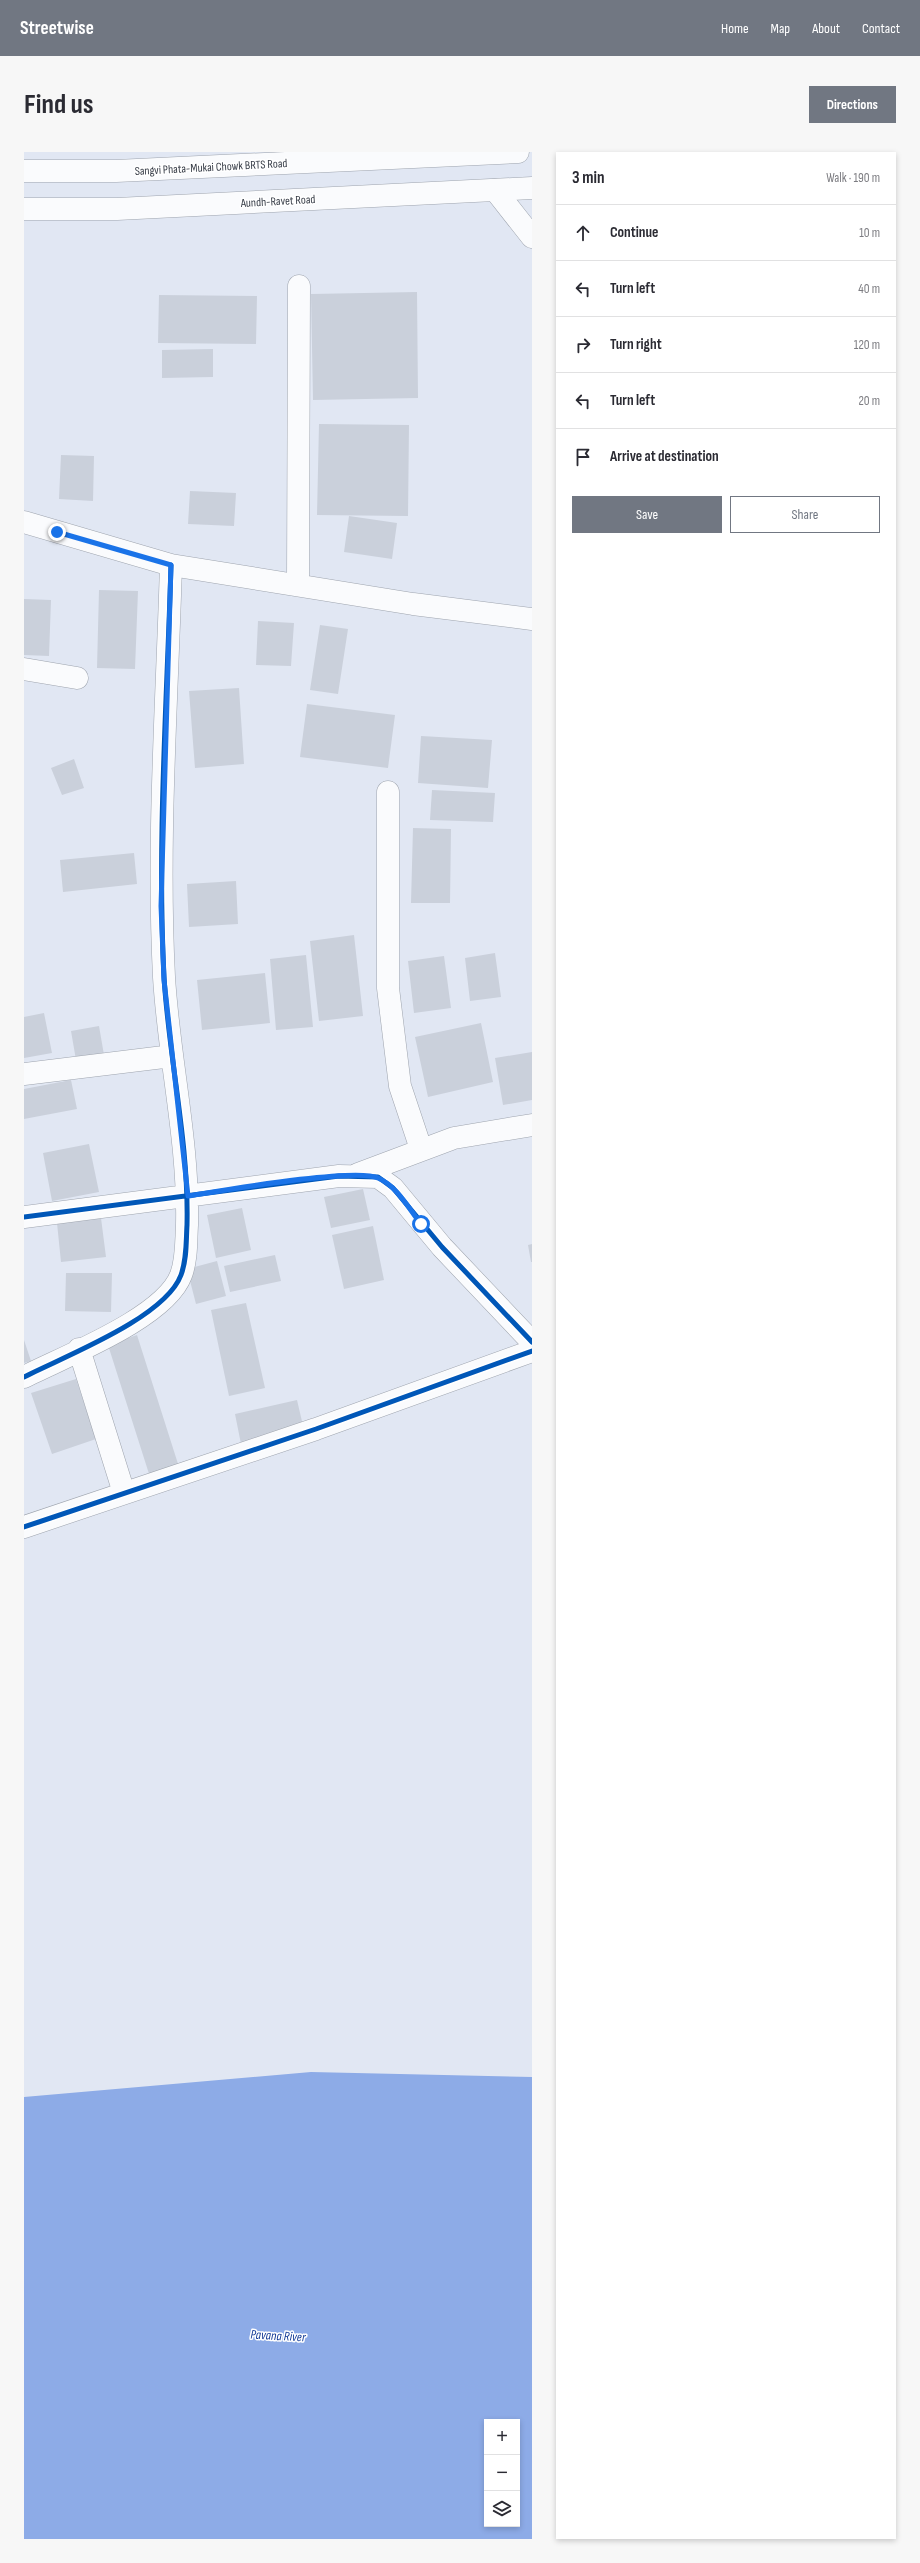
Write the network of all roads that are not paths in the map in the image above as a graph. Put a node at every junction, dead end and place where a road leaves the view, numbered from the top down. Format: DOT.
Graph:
graph roads {
  1 [pos="518,152"];
  2 [pos="24,171"];
  3 [pos="532,188"];
  4 [pos="494,190"];
  5 [pos="24,209"];
  6 [pos="532,237"];
  7 [pos="299,286"];
  8 [pos="24,522"];
  9 [pos="171,565"];
  10 [pos="298,585"];
  11 [pos="532,619"];
  12 [pos="24,669"];
  13 [pos="77,678"];
  14 [pos="388,792"];
  15 [pos="172,1056"];
  16 [pos="24,1074"];
  17 [pos="532,1125"];
  18 [pos="421,1150"];
  19 [pos="356,1175"];
  20 [pos="188,1196"];
  21 [pos="24,1218"];
  22 [pos="532,1342"];
  23 [pos="79,1349"];
  24 [pos="532,1351"];
  25 [pos="24,1377"];
  26 [pos="124,1493"];
  27 [pos="24,1527"];
  1 -- 2 [label="street, Sangvi Phata-Mukai Chowk BRTS Road"];
  3 -- 4 [label="street, Aundh-Ravet Road"];
  4 -- 5 [label="street, Aundh-Ravet Road"];
  4 -- 6 [label="street"];
  7 -- 10 [label="street"];
  8 -- 9 [label="street"];
  9 -- 10 [label="street"];
  9 -- 15 [label="street"];
  10 -- 11 [label="street"];
  12 -- 13 [label="street"];
  14 -- 18 [label="street"];
  15 -- 16 [label="street"];
  15 -- 20 [label="street"];
  17 -- 18 [label="street"];
  18 -- 19 [label="street"];
  19 -- 20 [label="street"];
  19 -- 22 [label="street"];
  20 -- 21 [label="street"];
  20 -- 23 [label="street"];
  23 -- 25 [label="street"];
  23 -- 26 [label="street"];
  24 -- 26 [label="street"];
  26 -- 27 [label="street"];
}
